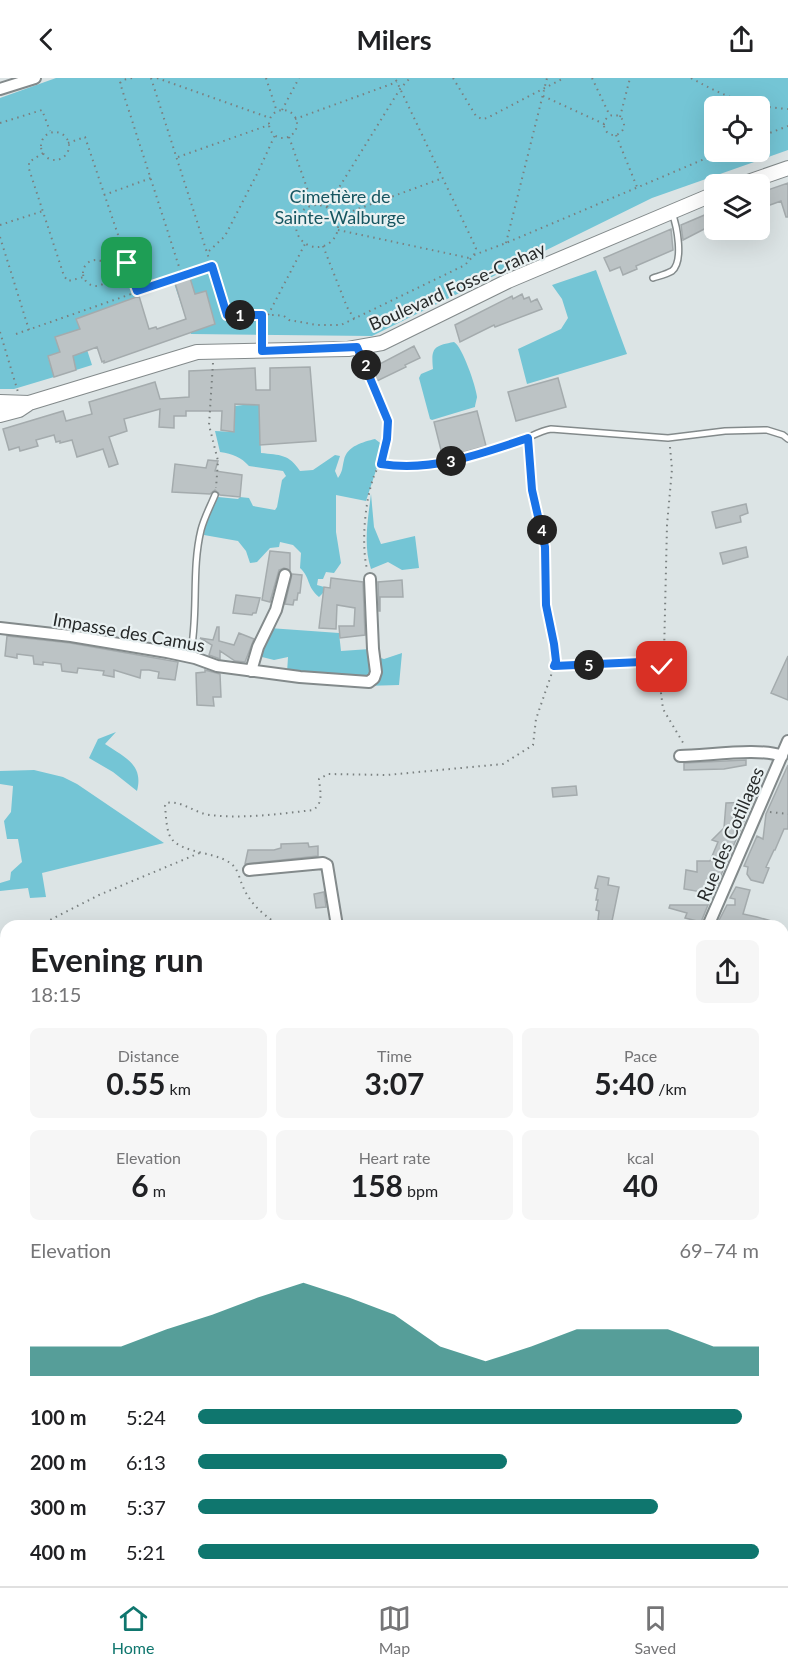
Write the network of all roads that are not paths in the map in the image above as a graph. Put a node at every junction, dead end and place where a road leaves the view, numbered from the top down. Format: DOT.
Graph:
graph roads {
  1 [pos="35,78"];
  2 [pos="0,89"];
  3 [pos="788,168"];
  4 [pos="770,174"];
  5 [pos="704,198"];
  6 [pos="672,211"];
  7 [pos="653,278"];
  8 [pos="0,402"];
  9 [pos="30,403"];
  10 [pos="0,415"];
  11 [pos="788,439"];
  12 [pos="444,463"];
  13 [pos="215,495"];
  14 [pos="285,575"];
  15 [pos="370,579"];
  16 [pos="0,628"];
  17 [pos="190,657"];
  18 [pos="251,671"];
  19 [pos="788,741"];
  20 [pos="686,756"];
  21 [pos="782,756"];
  22 [pos="249,870"];
  23 [pos="336,920"];
  24 [pos="711,920"];
  1 -- 2 [label="street"];
  3 -- 4 [label="street"];
  5 -- 6 [label="street, Boulevard Fosse-Crahay"];
  6 -- 7 [label="lane"];
  6 -- 9 [label="street, Boulevard Fosse-Crahay"];
  8 -- 9 [label="street, Boulevard Fosse-Crahay"];
  9 -- 10 [label="street, Boulevard Fosse-Crahay"];
  11 -- 12 [label="lane"];
  13 -- 17 [label="lane"];
  14 -- 18 [label="street"];
  15 -- 18 [label="street, Impasse des Camus"];
  16 -- 17 [label="street, Impasse des Camus"];
  17 -- 18 [label="street, Impasse des Camus"];
  19 -- 21 [label="street, Rue des Cotillages"];
  20 -- 21 [label="street, Rue des Cotillages"];
  21 -- 24 [label="street, Rue des Cotillages"];
  22 -- 23 [label="street"];
}
